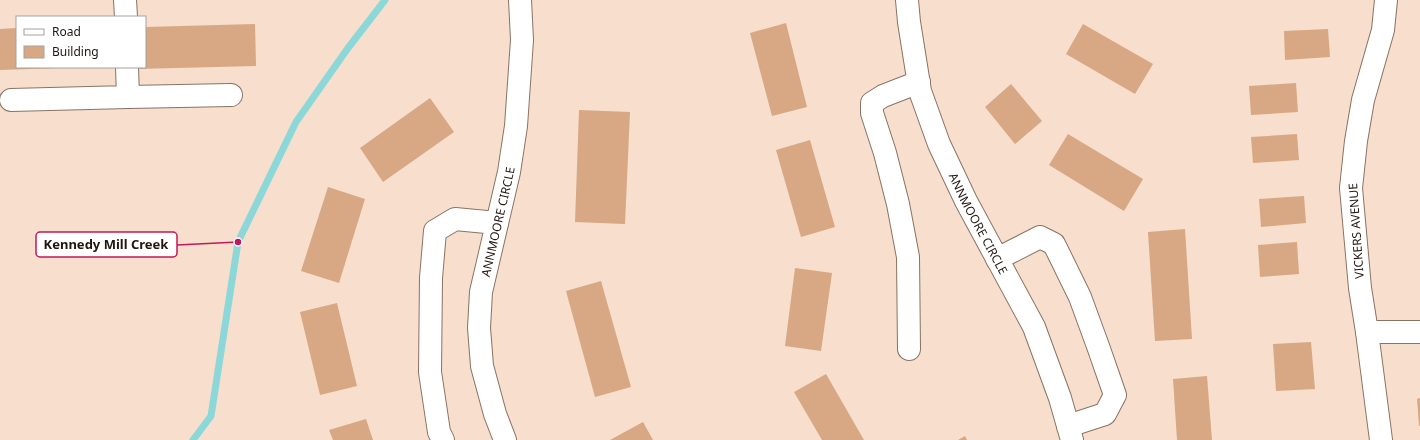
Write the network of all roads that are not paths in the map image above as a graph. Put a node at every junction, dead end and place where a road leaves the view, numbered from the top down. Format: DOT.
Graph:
graph roads {
  1 [pos="126,0"];
  2 [pos="520,0"];
  3 [pos="907,0"];
  4 [pos="1386,0"];
  5 [pos="126,16"];
  6 [pos="127,68"];
  7 [pos="919,82"];
  8 [pos="231,95"];
  9 [pos="128,97"];
  10 [pos="11,100"];
  11 [pos="497,223"];
  12 [pos="997,259"];
  13 [pos="1367,332"];
  14 [pos="1420,332"];
  15 [pos="909,349"];
  16 [pos="1070,433"];
  17 [pos="443,440"];
  18 [pos="505,440"];
  19 [pos="1381,440"];
  1 -- 5 [label="street"];
  2 -- 11 [label="street, ANNMOORE CIRCLE"];
  3 -- 7 [label="street, ANNMOORE CIRCLE"];
  4 -- 13 [label="street, VICKERS AVENUE"];
  6 -- 9 [label="street"];
  7 -- 12 [label="street, ANNMOORE CIRCLE"];
  7 -- 15 [label="street"];
  8 -- 9 [label="street"];
  9 -- 10 [label="street"];
  11 -- 17 [label="street"];
  11 -- 18 [label="street, ANNMOORE CIRCLE"];
  12 -- 16 [label="street, ANNMOORE CIRCLE"];
  12 -- 16 [label="street"];
  13 -- 14 [label="street"];
  13 -- 19 [label="street, VICKERS AVENUE"];
}
